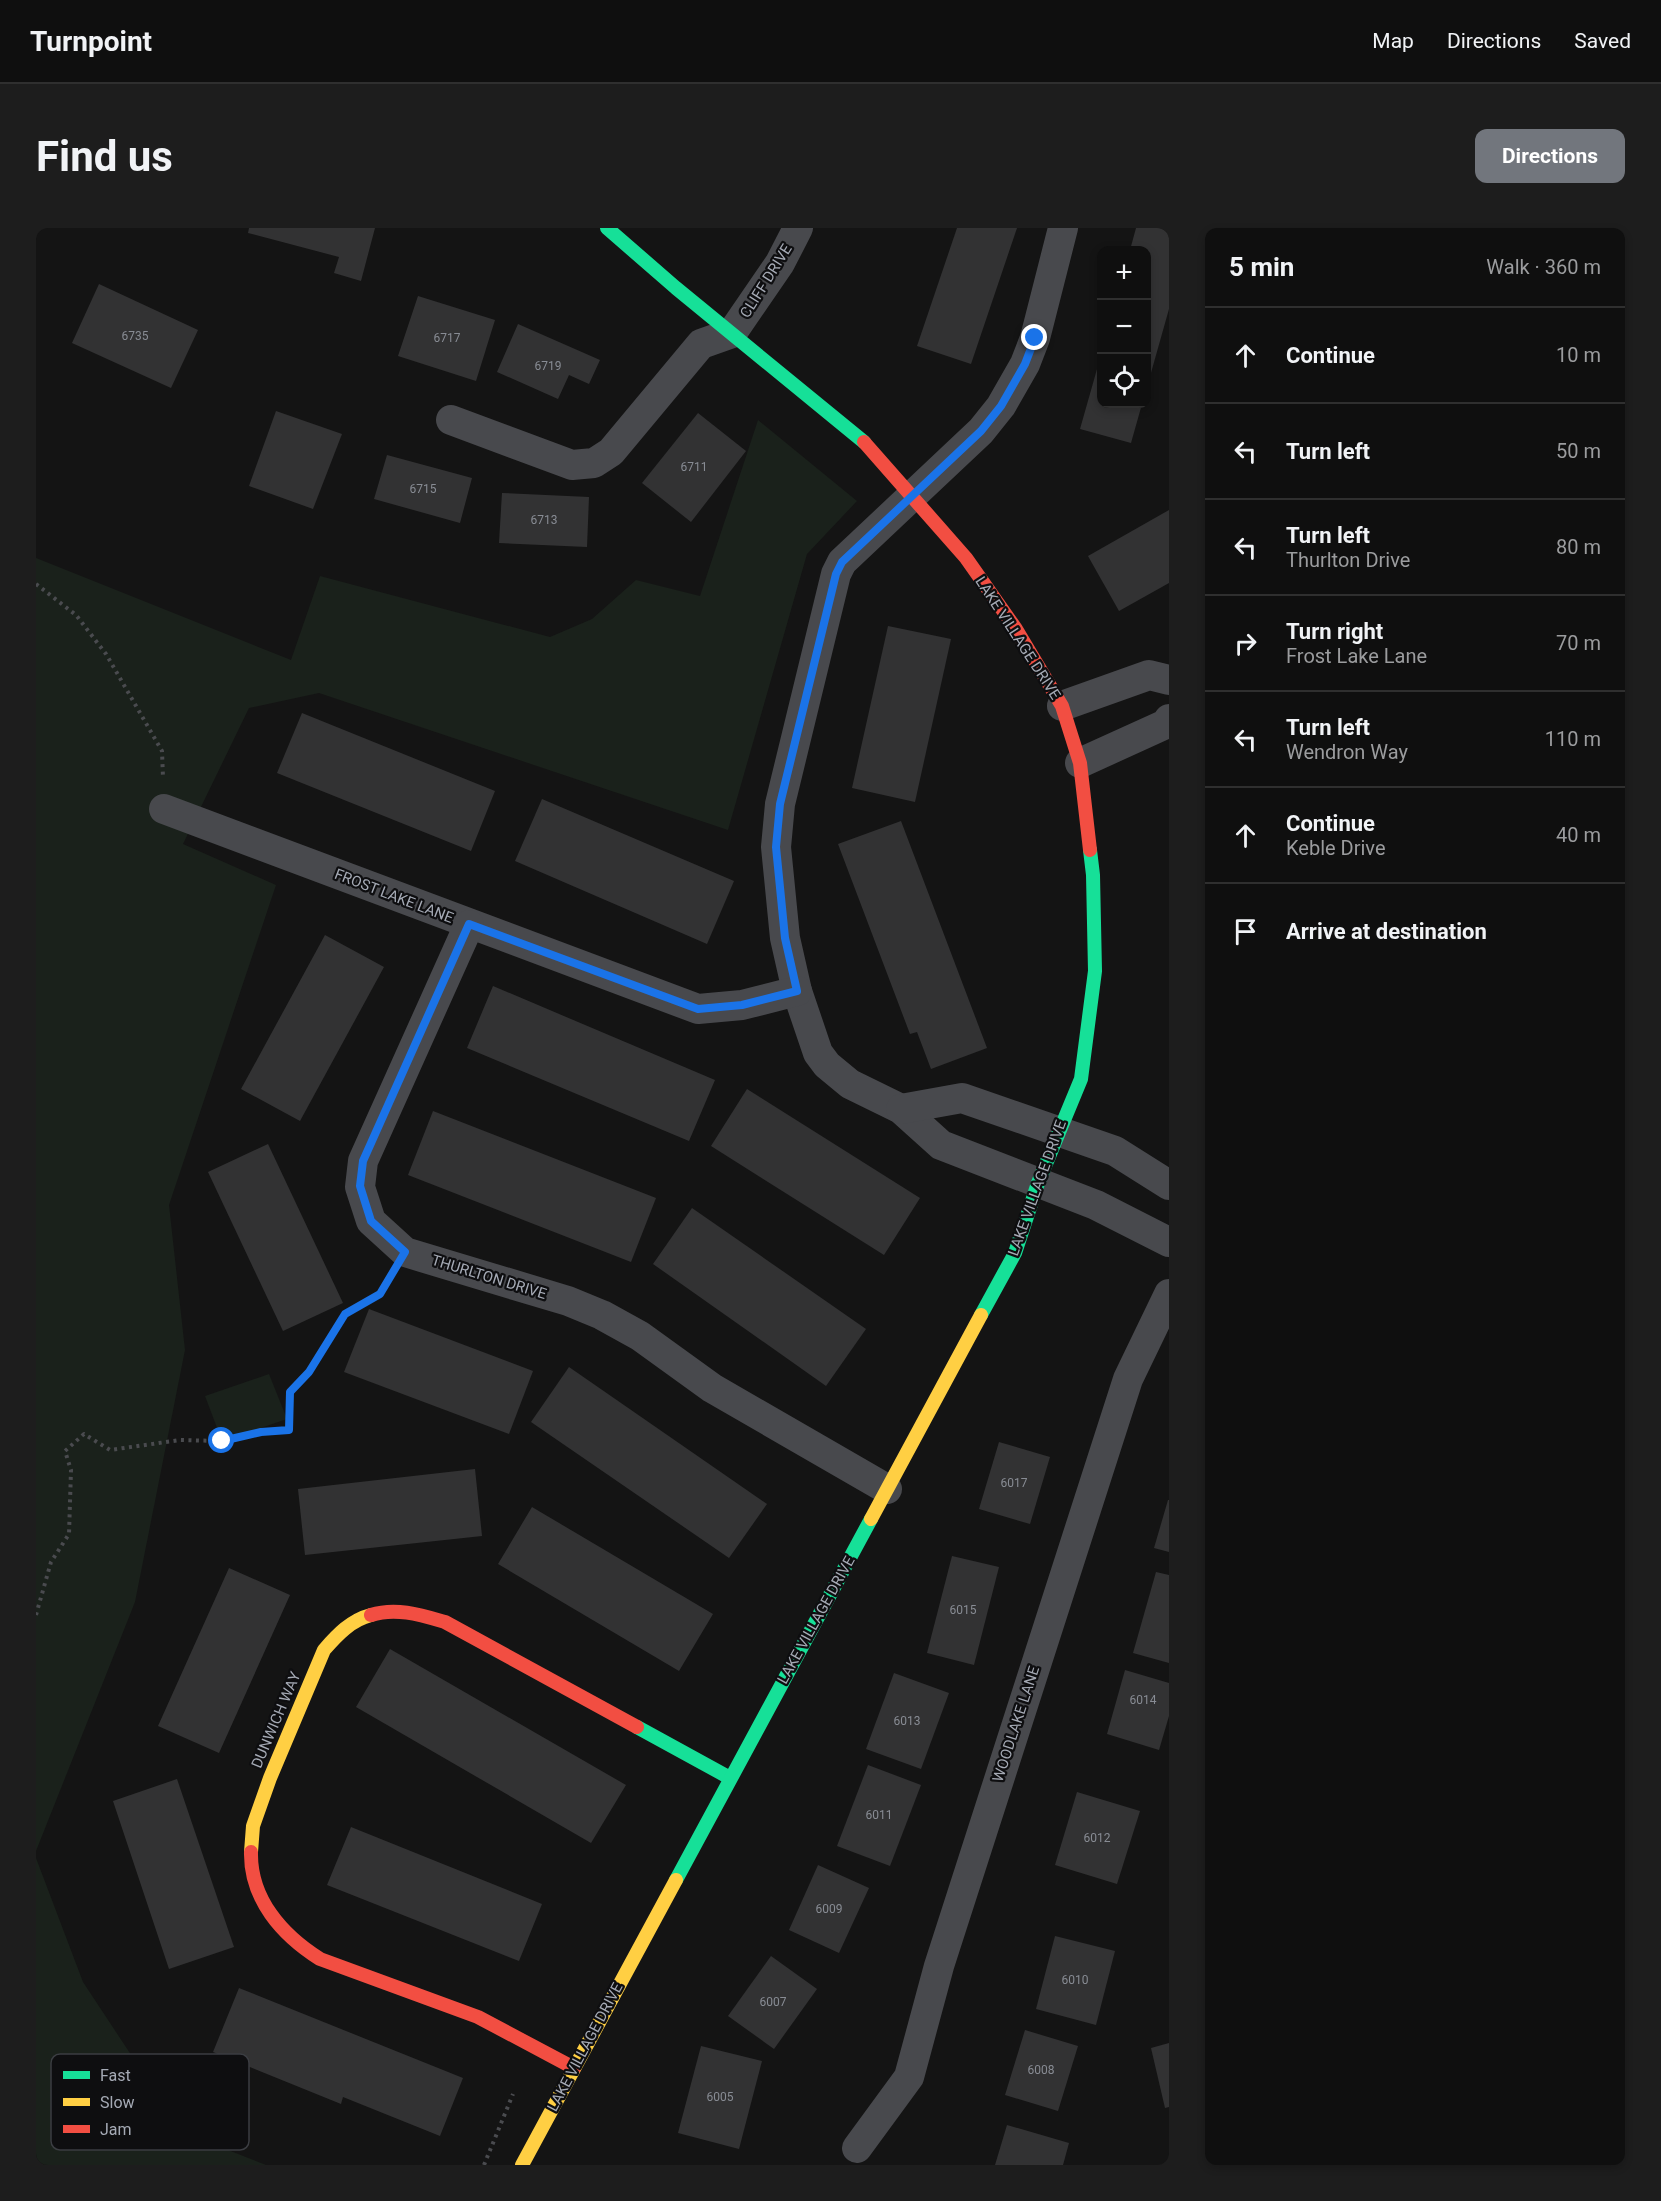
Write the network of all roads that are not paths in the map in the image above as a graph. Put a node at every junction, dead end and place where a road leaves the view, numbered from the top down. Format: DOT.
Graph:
graph roads {
  1 [pos="607,228"];
  2 [pos="798,228"];
  3 [pos="1063,228"];
  4 [pos="732,333"];
  5 [pos="451,420"];
  6 [pos="914,496"];
  7 [pos="1169,680"];
  8 [pos="1062,706"];
  9 [pos="1169,719"];
  10 [pos="1080,763"];
  11 [pos="164,809"];
  12 [pos="469,924"];
  13 [pos="797,991"];
  14 [pos="901,1109"];
  15 [pos="1058,1130"];
  16 [pos="1038,1183"];
  17 [pos="1169,1185"];
  18 [pos="1169,1242"];
  19 [pos="1169,1294"];
  20 [pos="887,1489"];
  21 [pos="730,1778"];
  22 [pos="574,2068"];
  23 [pos="857,2148"];
  24 [pos="522,2165"];
  1 -- 4 [label="street, LAKE VILLAGE DRIVE"];
  2 -- 4 [label="street, CLIFF DRIVE"];
  3 -- 6 [label="street"];
  4 -- 5 [label="street"];
  4 -- 6 [label="street, LAKE VILLAGE DRIVE"];
  6 -- 8 [label="street, LAKE VILLAGE DRIVE"];
  6 -- 13 [label="street"];
  7 -- 8 [label="street"];
  8 -- 10 [label="street, LAKE VILLAGE DRIVE"];
  9 -- 10 [label="street"];
  10 -- 15 [label="street, LAKE VILLAGE DRIVE"];
  11 -- 12 [label="street, FROST LAKE LANE"];
  12 -- 13 [label="street, FROST LAKE LANE"];
  12 -- 20 [label="street, THURLTON DRIVE"];
  13 -- 14 [label="street"];
  14 -- 15 [label="street"];
  14 -- 16 [label="street"];
  15 -- 16 [label="street, LAKE VILLAGE DRIVE"];
  15 -- 17 [label="street"];
  16 -- 18 [label="street"];
  16 -- 20 [label="street, LAKE VILLAGE DRIVE"];
  19 -- 23 [label="street, WOODLAKE LANE"];
  20 -- 21 [label="street, LAKE VILLAGE DRIVE"];
  21 -- 22 [label="street, LAKE VILLAGE DRIVE"];
  21 -- 22 [label="street, DUNWICH WAY"];
  22 -- 24 [label="street, LAKE VILLAGE DRIVE"];
}
